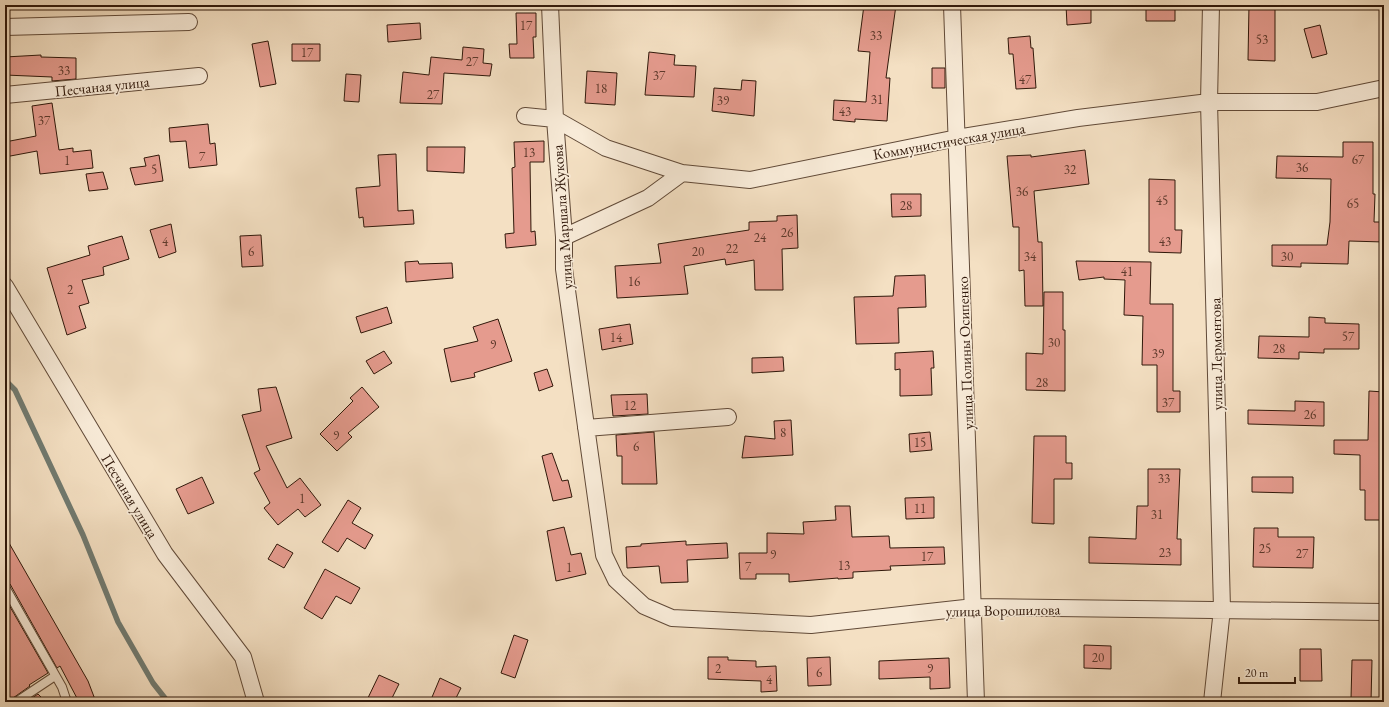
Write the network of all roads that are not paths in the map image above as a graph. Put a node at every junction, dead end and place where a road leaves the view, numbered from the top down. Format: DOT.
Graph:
graph roads {
  1 [pos="550,5"];
  2 [pos="952,5"];
  3 [pos="1211,5"];
  4 [pos="189,22"];
  5 [pos="5,27"];
  6 [pos="199,76"];
  7 [pos="1384,88"];
  8 [pos="5,95"];
  9 [pos="1210,102"];
  10 [pos="525,116"];
  11 [pos="555,120"];
  12 [pos="957,138"];
  13 [pos="682,173"];
  14 [pos="564,237"];
  15 [pos="5,286"];
  16 [pos="728,417"];
  17 [pos="586,428"];
  18 [pos="604,555"];
  19 [pos="5,587"];
  20 [pos="974,607"];
  21 [pos="1222,609"];
  22 [pos="1384,612"];
  23 [pos="55,676"];
  24 [pos="16,702"];
  25 [pos="67,702"];
  26 [pos="256,702"];
  27 [pos="976,702"];
  28 [pos="1212,702"];
  1 -- 11 [label="street, улица Маршала Жукова"];
  2 -- 12 [label="street, улица Полины Осипенко"];
  3 -- 9 [label="street, улица Лермонтова"];
  4 -- 5 [label="street"];
  6 -- 8 [label="street, Песчаная улица"];
  7 -- 9 [label="street, Коммунистическая улица"];
  9 -- 12 [label="street, Коммунистическая улица"];
  9 -- 21 [label="street, улица Лермонтова"];
  10 -- 11 [label="street, Коммунистическая улица"];
  11 -- 13 [label="street, Коммунистическая улица"];
  11 -- 14 [label="street, улица Маршала Жукова"];
  12 -- 13 [label="street, Коммунистическая улица"];
  12 -- 20 [label="street, улица Полины Осипенко"];
  13 -- 14 [label="street"];
  14 -- 17 [label="street, улица Маршала Жукова"];
  15 -- 26 [label="street, Песчаная улица"];
  16 -- 17 [label="street"];
  17 -- 18 [label="street, улица Маршала Жукова"];
  18 -- 20 [label="street, улица Ворошилова"];
  19 -- 23 [label="lane"];
  20 -- 21 [label="street, улица Ворошилова"];
  20 -- 27 [label="street, улица Полины Осипенко"];
  21 -- 22 [label="street, улица Ворошилова"];
  21 -- 28 [label="street, улица Лермонтова"];
  23 -- 24 [label="lane"];
  23 -- 25 [label="lane"];
}
